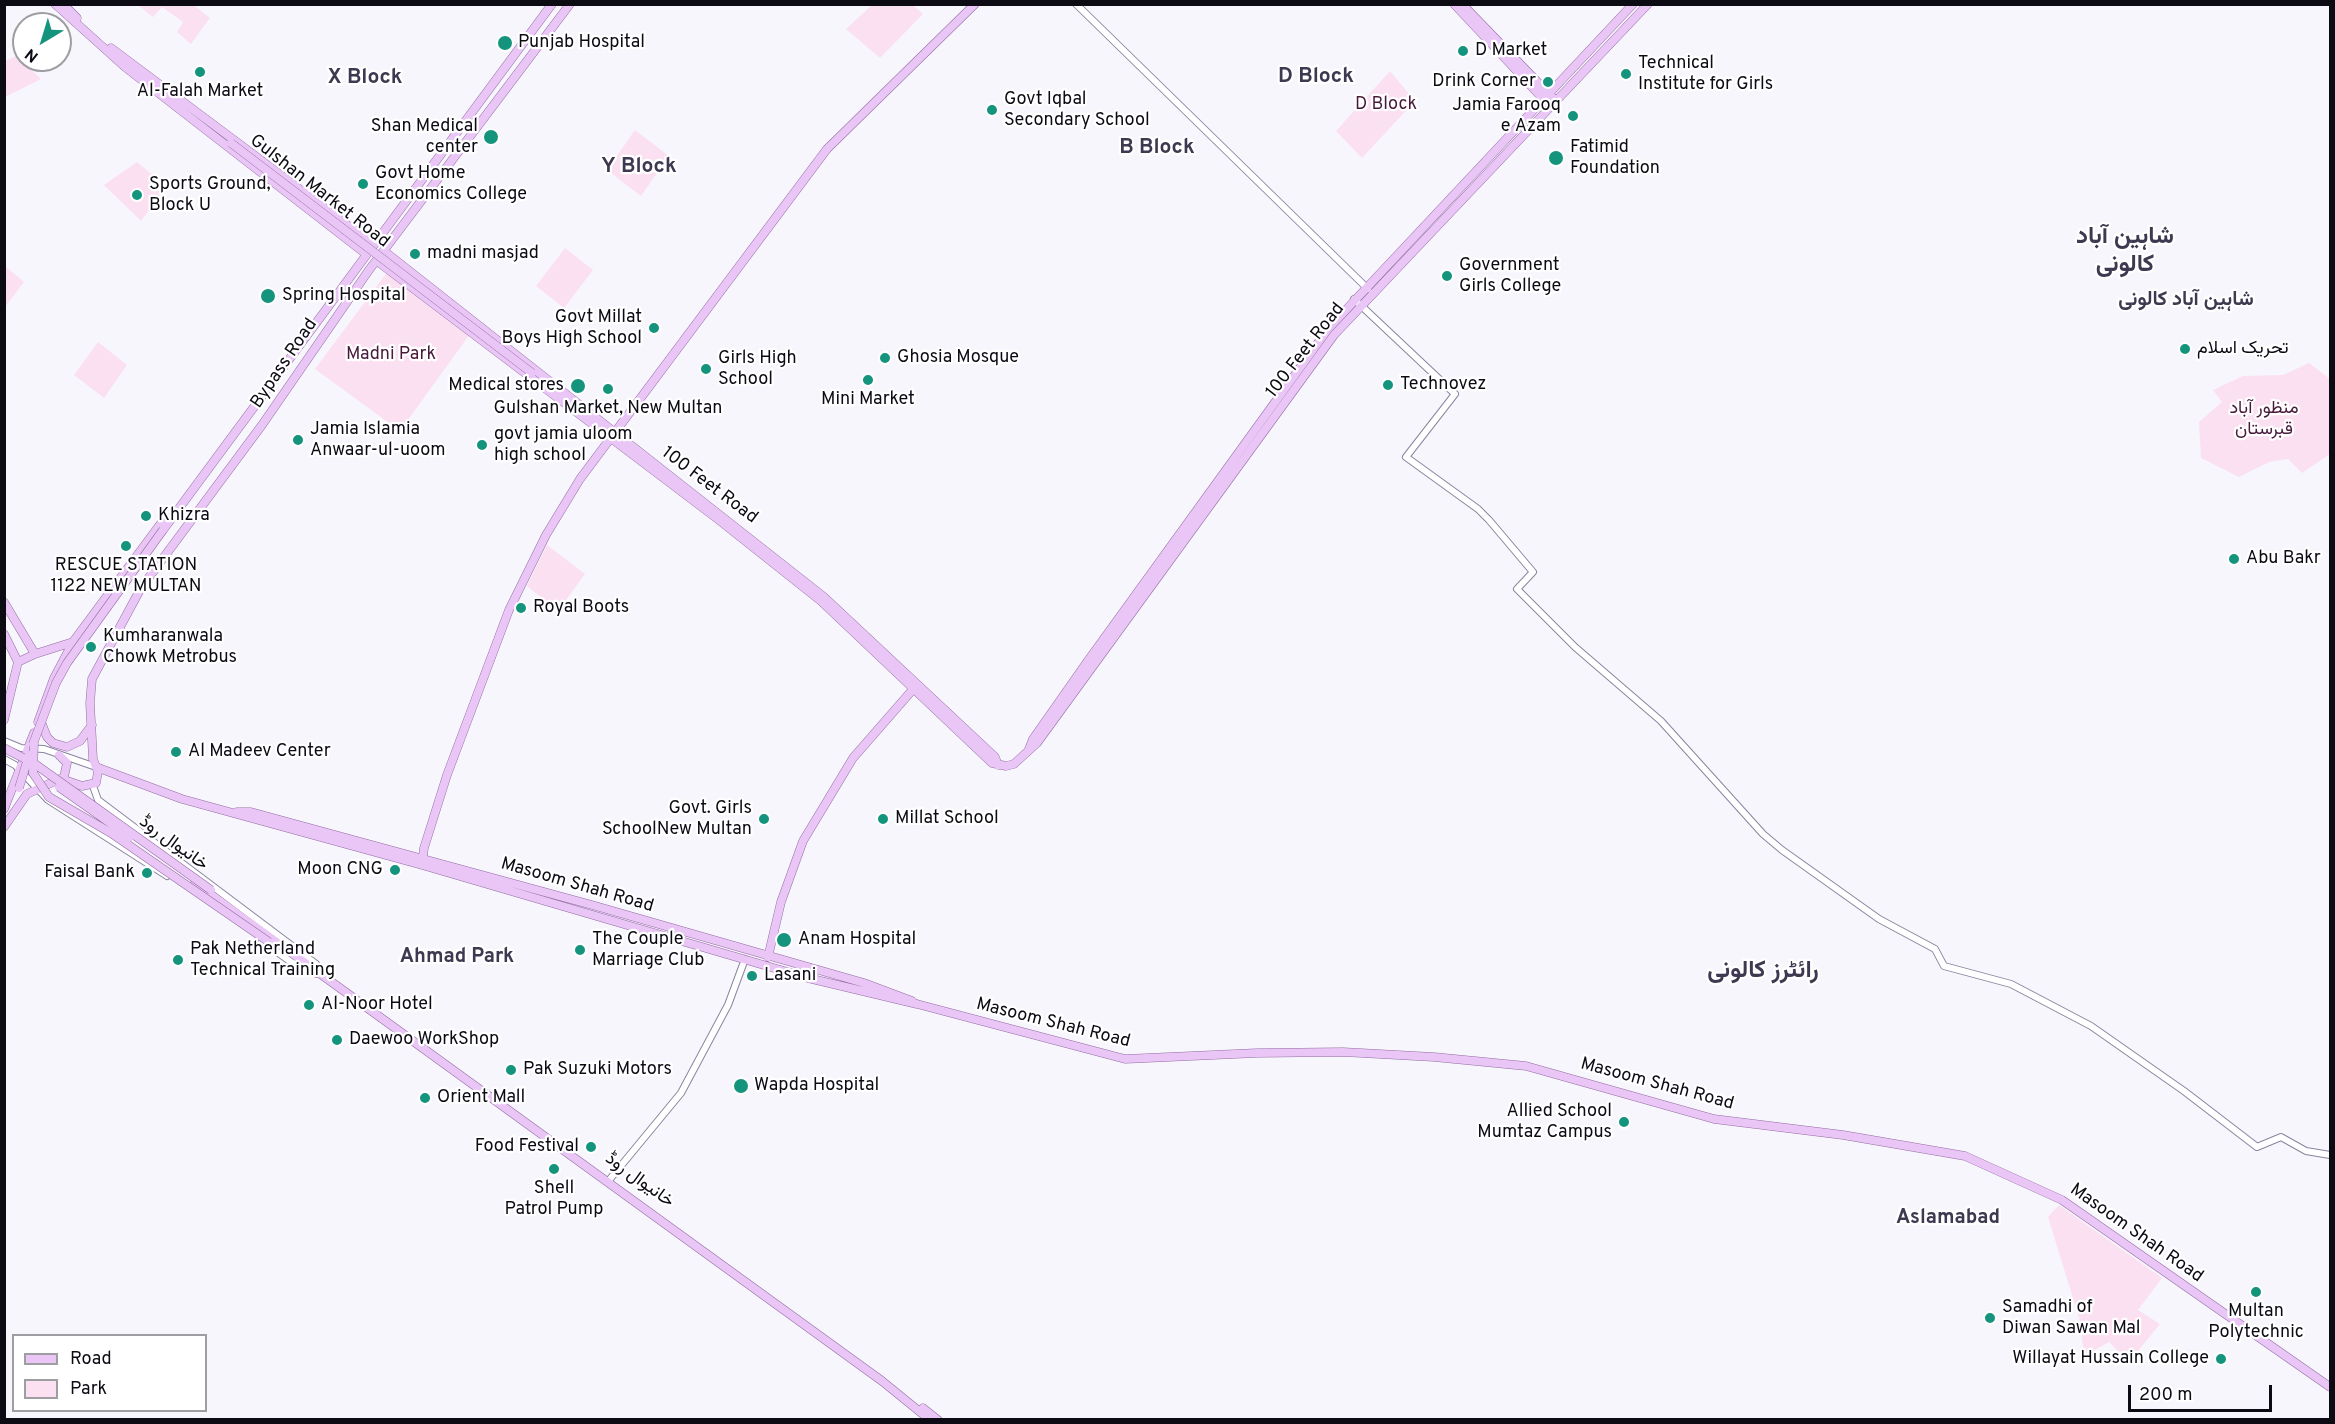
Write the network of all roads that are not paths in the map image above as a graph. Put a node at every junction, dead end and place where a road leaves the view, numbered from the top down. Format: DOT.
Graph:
graph roads {
  1 [pos="55,4"];
  2 [pos="63,4"];
  3 [pos="552,4"];
  4 [pos="570,4"];
  5 [pos="975,4"];
  6 [pos="1076,4"];
  7 [pos="1454,4"];
  8 [pos="1462,4"];
  9 [pos="1632,4"];
  10 [pos="1648,4"];
  11 [pos="1547,97"];
  12 [pos="1553,104"];
  13 [pos="214,124"];
  14 [pos="212,134"];
  15 [pos="231,143"];
  16 [pos="373,244"];
  17 [pos="384,251"];
  18 [pos="366,254"];
  19 [pos="376,261"];
  20 [pos="1366,287"];
  21 [pos="1373,293"];
  22 [pos="1354,299"];
  23 [pos="1361,306"];
  24 [pos="558,393"];
  25 [pos="613,436"];
  26 [pos="181,505"];
  27 [pos="5,603"];
  28 [pos="4,633"];
  29 [pos="73,642"];
  30 [pos="35,654"];
  31 [pos="18,662"];
  32 [pos="915,687"];
  33 [pos="40,715"];
  34 [pos="4,720"];
  35 [pos="92,725"];
  36 [pos="4,741"];
  37 [pos="31,744"];
  38 [pos="4,750"];
  39 [pos="1028,750"];
  40 [pos="59,755"];
  41 [pos="4,759"];
  42 [pos="96,767"];
  43 [pos="19,770"];
  44 [pos="62,779"];
  45 [pos="93,786"];
  46 [pos="38,789"];
  47 [pos="4,809"];
  48 [pos="4,818"];
  49 [pos="4,827"];
  50 [pos="422,861"];
  51 [pos="592,905"];
  52 [pos="590,914"];
  53 [pos="705,938"];
  54 [pos="702,946"];
  55 [pos="768,957"];
  56 [pos="745,959"];
  57 [pos="299,961"];
  58 [pos="810,968"];
  59 [pos="319,972"];
  60 [pos="808,978"];
  61 [pos="915,1003"];
  62 [pos="2331,1155"];
  63 [pos="610,1179"];
  64 [pos="673,1227"];
  65 [pos="2331,1387"];
  66 [pos="930,1419"];
  67 [pos="938,1419"];
  1 -- 14 [label="main road, Gulshan Market Road"];
  2 -- 13 [label="main road, Gulshan Market Road"];
  3 -- 16 [label="main road"];
  4 -- 17 [label="main road, Bypass Road"];
  5 -- 25 [label="main road"];
  6 -- 20 [label="street"];
  7 -- 11 [label="main road"];
  8 -- 11 [label="main road"];
  9 -- 11 [label="main road, 100 Feet Road"];
  10 -- 12 [label="main road, 100 Feet Road"];
  11 -- 12 [label="main road"];
  11 -- 20 [label="main road, 100 Feet Road"];
  12 -- 21 [label="main road, 100 Feet Road"];
  13 -- 15 [label="main road, Gulshan Market Road"];
  13 -- 16 [label="main road, Gulshan Market Road"];
  14 -- 15 [label="main road, Gulshan Market Road"];
  14 -- 18 [label="main road, Gulshan Market Road"];
  15 -- 24 [label="main road, Gulshan Market Road, bridge"];
  16 -- 18 [label="main road"];
  17 -- 19 [label="main road, Bypass Road"];
  17 -- 24 [label="main road, 100 Feet Road"];
  18 -- 26 [label="main road"];
  19 -- 24 [label="main road, 100 Feet Road"];
  19 -- 35 [label="main road, Bypass Road"];
  20 -- 21 [label="street"];
  20 -- 22 [label="main road, 100 Feet Road"];
  21 -- 23 [label="main road, 100 Feet Road"];
  22 -- 23 [label="street"];
  22 -- 39 [label="main road, 100 Feet Road"];
  23 -- 39 [label="main road, 100 Feet Road"];
  23 -- 62 [label="street"];
  24 -- 25 [label="main road, 100 Feet Road"];
  25 -- 32 [label="main road, 100 Feet Road"];
  25 -- 50 [label="main road"];
  26 -- 29 [label="main road"];
  26 -- 37 [label="main road, bridge"];
  27 -- 30 [label="main road"];
  28 -- 31 [label="main road"];
  29 -- 30 [label="main road"];
  29 -- 33 [label="main road"];
  30 -- 31 [label="main road"];
  31 -- 34 [label="main road"];
  32 -- 39 [label="main road, 100 Feet Road"];
  32 -- 55 [label="main road"];
  33 -- 35 [label="main road"];
  33 -- 37 [label="main road"];
  35 -- 42 [label="main road, Bypass Road"];
  36 -- 37 [label="street"];
  37 -- 40 [label="street"];
  37 -- 43 [label="main road"];
  37 -- 48 [label="main road, bridge"];
  37 -- 57 [label="main road, bridge"];
  38 -- 57 [label="main road, خانیوال روڈ, bridge"];
  38 -- 59 [label="main road, خانیوال روڈ, bridge"];
  40 -- 42 [label="street"];
  40 -- 44 [label="main road"];
  41 -- 43 [label="street, خانیوال روڈ"];
  42 -- 45 [label="main road, Bypass Road"];
  42 -- 50 [label="main road, Masoom Shah Road"];
  43 -- 46 [label="street, خانیوال روڈ"];
  43 -- 47 [label="main road"];
  44 -- 45 [label="main road"];
  44 -- 46 [label="main road"];
  45 -- 59 [label="street"];
  46 -- 49 [label="main road"];
  46 -- 59 [label="street, خانیوال روڈ"];
  50 -- 51 [label="main road, Masoom Shah Road"];
  50 -- 52 [label="main road, Masoom Shah Road"];
  51 -- 52 [label="street"];
  51 -- 53 [label="main road, Masoom Shah Road"];
  52 -- 54 [label="main road, Masoom Shah Road"];
  53 -- 54 [label="main road"];
  53 -- 55 [label="main road, Masoom Shah Road"];
  54 -- 56 [label="main road, Masoom Shah Road"];
  55 -- 58 [label="main road, Masoom Shah Road"];
  56 -- 60 [label="main road, Masoom Shah Road"];
  56 -- 63 [label="street"];
  57 -- 59 [label="main road, خانیوال روڈ"];
  58 -- 60 [label="main road"];
  58 -- 61 [label="main road, Masoom Shah Road"];
  59 -- 63 [label="main road, خانیوال روڈ"];
  59 -- 64 [label="main road, خانیوال روڈ"];
  60 -- 61 [label="main road, Masoom Shah Road"];
  61 -- 65 [label="main road, Masoom Shah Road"];
  63 -- 64 [label="main road, خانیوال روڈ"];
  64 -- 66 [label="main road, خانیوال روڈ"];
  64 -- 67 [label="main road, خانیوال روڈ"];
}
